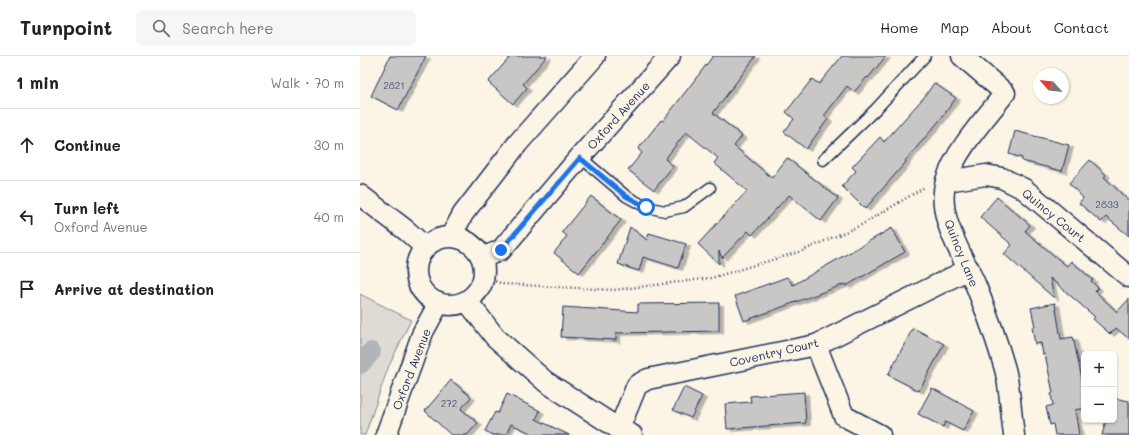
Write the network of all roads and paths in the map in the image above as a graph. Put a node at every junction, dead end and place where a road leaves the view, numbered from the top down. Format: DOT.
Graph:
graph roads {
  1 [pos="595,56"];
  2 [pos="670,56"];
  3 [pos="925,56"];
  4 [pos="962,56"];
  5 [pos="580,158"];
  6 [pos="823,160"];
  7 [pos="946,181"];
  8 [pos="710,188"];
  9 [pos="360,195"];
  10 [pos="452,236"];
  11 [pos="425,247"];
  12 [pos="483,267"];
  13 [pos="969,269"];
  14 [pos="1129,277"];
  15 [pos="467,301"];
  16 [pos="439,303"];
  17 [pos="816,345"];
  18 [pos="625,432"];
  19 [pos="386,435"];
  20 [pos="880,435"];
  21 [pos="1014,435"];
  1 -- 10 [label="street"];
  2 -- 5 [label="street, Oxford Avenue"];
  3 -- 6 [label="lane"];
  4 -- 7 [label="street, Quincy Lane"];
  5 -- 8 [label="lane"];
  5 -- 12 [label="street, Oxford Avenue"];
  7 -- 12 [label="path"];
  7 -- 13 [label="street, Quincy Lane"];
  7 -- 14 [label="street, Quincy Court"];
  9 -- 11 [label="street"];
  10 -- 11 [label="street"];
  10 -- 12 [label="street"];
  11 -- 16 [label="street"];
  12 -- 15 [label="street"];
  13 -- 17 [label="street, Coventry Court"];
  13 -- 21 [label="street, Quincy Lane"];
  15 -- 16 [label="street"];
  15 -- 18 [label="street"];
  16 -- 19 [label="street, Oxford Avenue"];
  17 -- 18 [label="street, Coventry Court"];
  17 -- 20 [label="street"];
}
